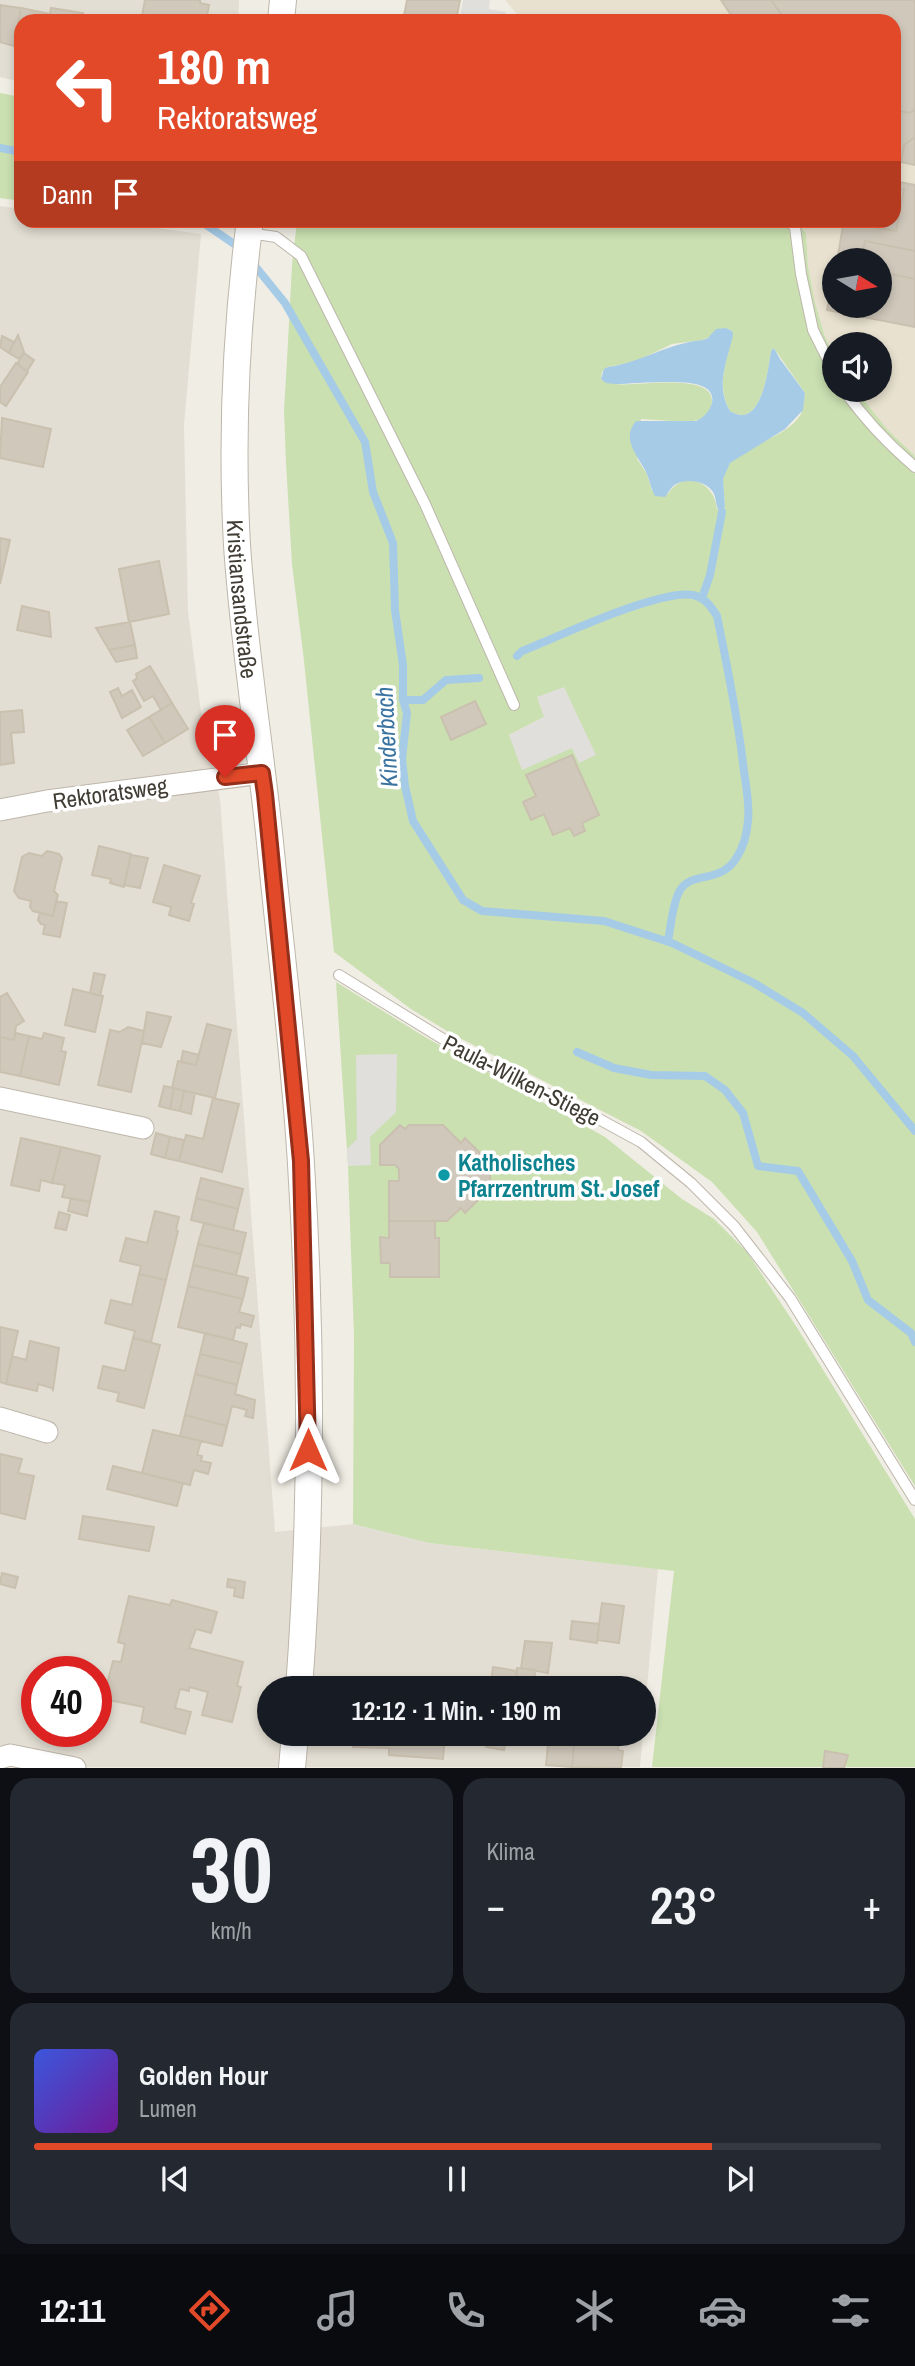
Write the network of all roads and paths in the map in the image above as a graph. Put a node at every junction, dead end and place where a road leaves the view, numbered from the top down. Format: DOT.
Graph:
graph roads {
  1 [pos="252,228"];
  2 [pos="795,228"];
  3 [pos="822,348"];
  4 [pos="852,402"];
  5 [pos="915,467"];
  6 [pos="514,705"];
  7 [pos="262,773"];
  8 [pos="0,810"];
  9 [pos="339,975"];
  10 [pos="0,1098"];
  11 [pos="143,1128"];
  12 [pos="0,1418"];
  13 [pos="47,1433"];
  14 [pos="915,1500"];
  15 [pos="300,1676"];
  16 [pos="294,1746"];
  17 [pos="0,1758"];
  18 [pos="75,1768"];
  19 [pos="292,1768"];
  1 -- 6 [label="lane"];
  1 -- 7 [label="street, Kristiansandstraße"];
  2 -- 3 [label="lane"];
  4 -- 5 [label="lane"];
  7 -- 8 [label="street, Rektoratsweg"];
  7 -- 15 [label="street, Kristiansandstraße"];
  9 -- 14 [label="lane, Paula-Wilken-Stiege"];
  10 -- 11 [label="street"];
  12 -- 13 [label="street"];
  16 -- 19 [label="street"];
  17 -- 18 [label="street"];
}
